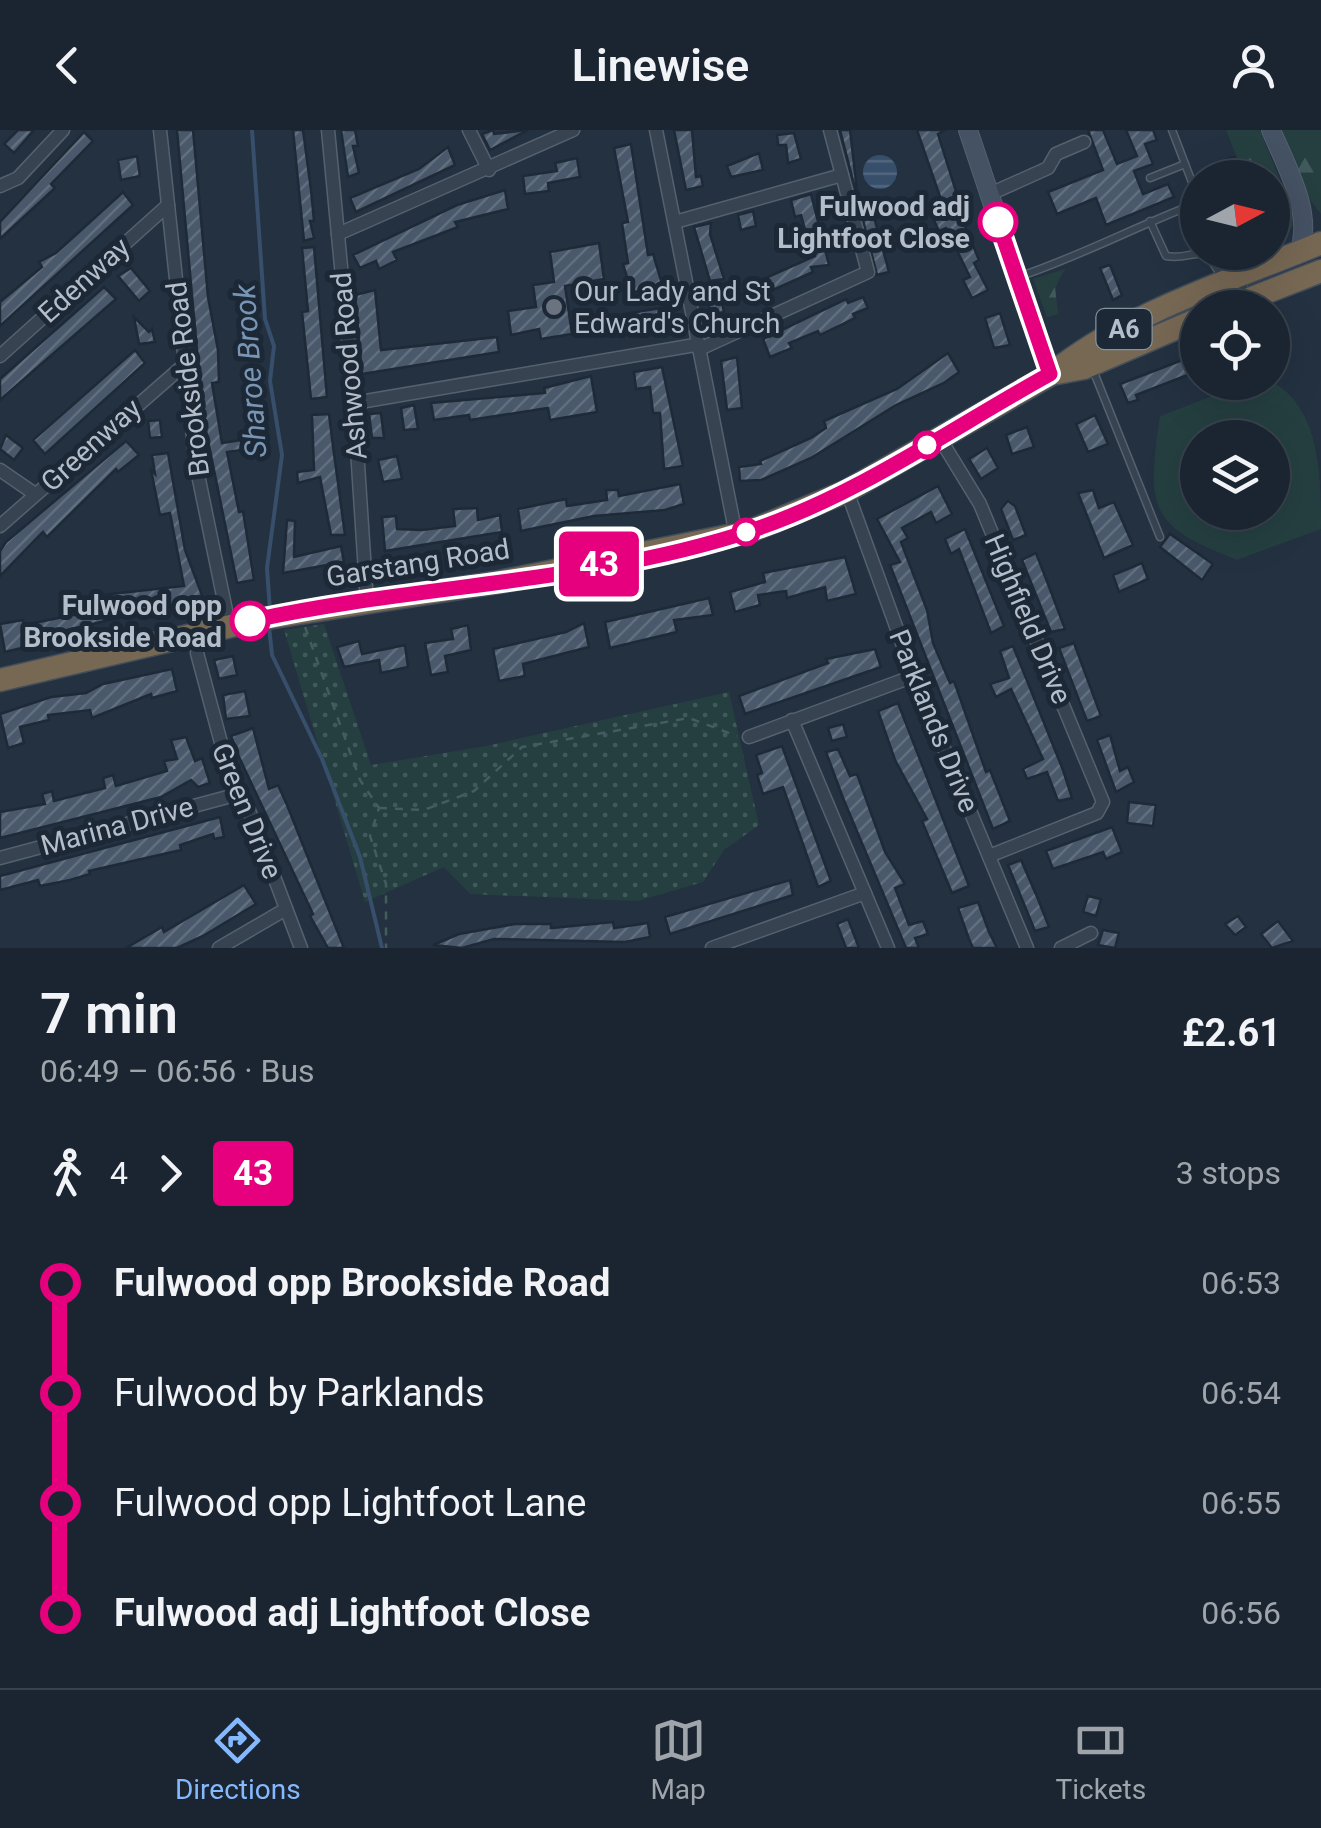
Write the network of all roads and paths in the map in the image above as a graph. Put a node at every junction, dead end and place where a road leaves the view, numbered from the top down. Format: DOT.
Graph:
graph roads {
  1 [pos="63,130"];
  2 [pos="160,130"];
  3 [pos="328,130"];
  4 [pos="469,130"];
  5 [pos="573,130"];
  6 [pos="656,130"];
  7 [pos="830,130"];
  8 [pos="968,130"];
  9 [pos="1172,130"];
  10 [pos="1271,130"];
  11 [pos="1078,149"];
  12 [pos="1183,160"];
  13 [pos="1180,166"];
  14 [pos="489,170"];
  15 [pos="842,175"];
  16 [pos="1150,178"];
  17 [pos="0,186"];
  18 [pos="990,194"];
  19 [pos="168,205"];
  20 [pos="1180,210"];
  21 [pos="1302,210"];
  22 [pos="675,222"];
  23 [pos="1150,222"];
  24 [pos="1321,232"];
  25 [pos="338,234"];
  26 [pos="1310,248"];
  27 [pos="1229,270"];
  28 [pos="1321,270"];
  29 [pos="1231,277"];
  30 [pos="1016,278"];
  31 [pos="1243,290"];
  32 [pos="1270,290"];
  33 [pos="1180,327"];
  34 [pos="696,344"];
  35 [pos="0,356"];
  36 [pos="1091,364"];
  37 [pos="184,365"];
  38 [pos="1050,374"];
  39 [pos="354,402"];
  40 [pos="939,437"];
  41 [pos="0,470"];
  42 [pos="847,491"];
  43 [pos="35,494"];
  44 [pos="0,526"];
  45 [pos="736,535"];
  46 [pos="1160,537"];
  47 [pos="367,603"];
  48 [pos="292,613"];
  49 [pos="229,625"];
  50 [pos="197,653"];
  51 [pos="914,676"];
  52 [pos="0,680"];
  53 [pos="792,720"];
  54 [pos="749,737"];
  55 [pos="235,795"];
  56 [pos="380,808"];
  57 [pos="989,856"];
  58 [pos="0,858"];
  59 [pos="865,893"];
  60 [pos="286,909"];
  61 [pos="1091,933"];
  62 [pos="747,943"];
  63 [pos="219,948"];
  64 [pos="302,948"];
  65 [pos="386,948"];
  66 [pos="712,948"];
  67 [pos="888,948"];
  68 [pos="1027,948"];
  69 [pos="1061,948"];
  1 -- 17 [label="street"];
  2 -- 19 [label="street, Brookside Road"];
  3 -- 25 [label="street, Ashwood Road"];
  4 -- 14 [label="street"];
  5 -- 14 [label="street"];
  6 -- 22 [label="street"];
  7 -- 15 [label="street"];
  8 -- 18 [label="street"];
  9 -- 12 [label="lane"];
  10 -- 21 [label="street"];
  11 -- 18 [label="street"];
  13 -- 16 [label="lane"];
  14 -- 25 [label="street"];
  15 -- 22 [label="street"];
  15 -- 34 [label="street"];
  18 -- 30 [label="street"];
  19 -- 35 [label="street, Edenway"];
  19 -- 37 [label="street, Brookside Road"];
  20 -- 23 [label="lane"];
  21 -- 24 [label="street"];
  21 -- 26 [label="street"];
  22 -- 34 [label="street"];
  23 -- 29 [label="lane"];
  23 -- 30 [label="lane"];
  25 -- 39 [label="street, Ashwood Road"];
  26 -- 29 [label="highway, Garstang Road / A6"];
  27 -- 29 [label="lane"];
  28 -- 32 [label="highway"];
  29 -- 31 [label="lane"];
  29 -- 38 [label="highway, Garstang Road / A6"];
  30 -- 38 [label="street"];
  33 -- 36 [label="highway, Garstang Road / A6"];
  34 -- 39 [label="street"];
  34 -- 45 [label="street"];
  36 -- 38 [label="highway, Garstang Road / A6"];
  36 -- 46 [label="lane"];
  37 -- 43 [label="street, Greenway"];
  37 -- 49 [label="street, Brookside Road"];
  38 -- 40 [label="highway, Garstang Road / A6"];
  39 -- 47 [label="street, Ashwood Road"];
  40 -- 42 [label="highway, Garstang Road / A6"];
  40 -- 57 [label="street, Highfield Drive"];
  41 -- 43 [label="street"];
  42 -- 45 [label="highway, Garstang Road / A6"];
  42 -- 51 [label="street, Parklands Drive"];
  43 -- 44 [label="street, Greenway"];
  45 -- 47 [label="highway, Garstang Road / A6"];
  47 -- 48 [label="highway, Garstang Road / A6"];
  48 -- 49 [label="highway, Garstang Road / A6"];
  48 -- 56 [label="path"];
  49 -- 52 [label="highway, Garstang Road / A6"];
  50 -- 55 [label="street, Green Drive"];
  51 -- 53 [label="street"];
  51 -- 57 [label="street, Parklands Drive"];
  53 -- 54 [label="street"];
  53 -- 59 [label="street"];
  54 -- 56 [label="path"];
  55 -- 58 [label="street, Marina Drive"];
  55 -- 60 [label="street, Green Drive"];
  56 -- 65 [label="path"];
  57 -- 68 [label="street, Parklands Drive"];
  59 -- 62 [label="street"];
  59 -- 67 [label="street"];
  60 -- 63 [label="street, Green Drive"];
  60 -- 64 [label="street, Green Drive"];
  61 -- 69 [label="street"];
  62 -- 66 [label="street"];
}
